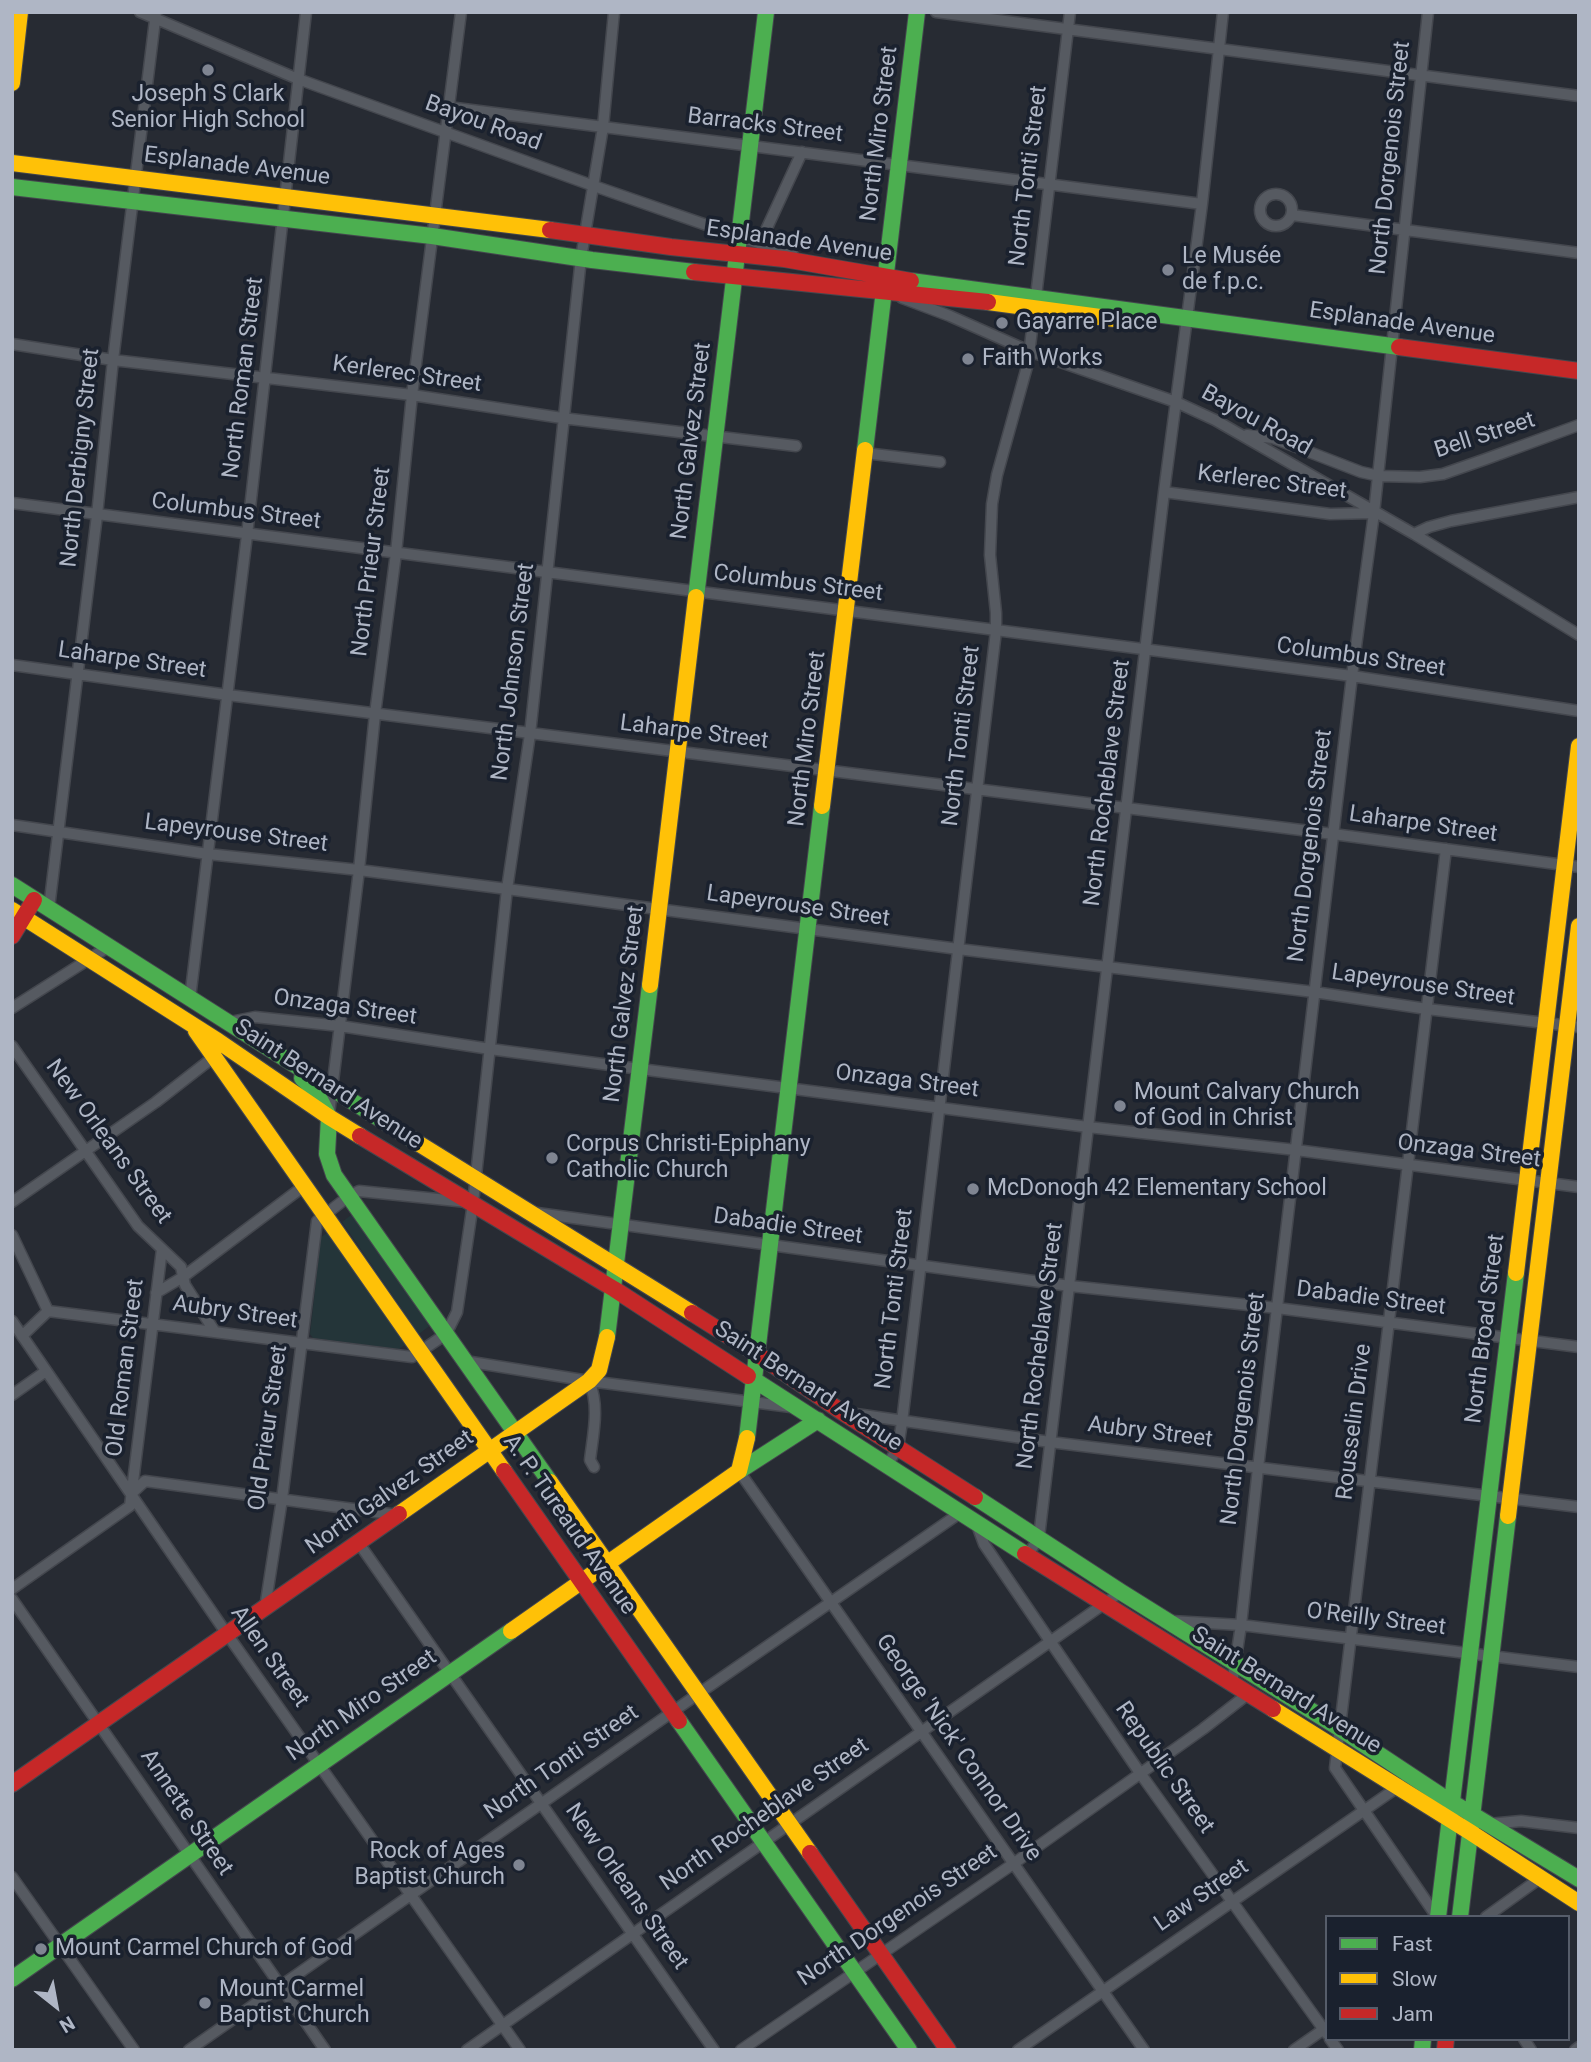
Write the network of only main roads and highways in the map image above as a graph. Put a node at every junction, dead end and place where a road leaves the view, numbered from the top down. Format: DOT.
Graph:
graph roads {
  1 [pos="20,12"];
  2 [pos="766,12"];
  3 [pos="918,12"];
  4 [pos="12,83"];
  5 [pos="12,163"];
  6 [pos="12,187"];
  7 [pos="737,254"];
  8 [pos="735,276"];
  9 [pos="886,288"];
  10 [pos="1391,350"];
  11 [pos="1579,371"];
  12 [pos="1579,379"];
  13 [pos="1579,746"];
  14 [pos="1572,867"];
  15 [pos="12,885"];
  16 [pos="42,904"];
  17 [pos="18,913"];
  18 [pos="1579,926"];
  19 [pos="12,936"];
  20 [pos="230,1022"];
  21 [pos="1573,1026"];
  22 [pos="216,1049"];
  23 [pos="271,1051"];
  24 [pos="328,1117"];
  25 [pos="616,1266"];
  26 [pos="614,1289"];
  27 [pos="757,1354"];
  28 [pos="754,1379"];
  29 [pos="818,1420"];
  30 [pos="515,1433"];
  31 [pos="489,1451"];
  32 [pos="739,1471"];
  33 [pos="607,1563"];
  34 [pos="581,1581"];
  35 [pos="1458,1752"];
  36 [pos="1479,1755"];
  37 [pos="1402,1780"];
  38 [pos="12,1784"];
  39 [pos="1452,1802"];
  40 [pos="1472,1814"];
  41 [pos="1450,1821"];
  42 [pos="1470,1832"];
  43 [pos="1575,1876"];
  44 [pos="1558,1890"];
  45 [pos="1579,1903"];
  46 [pos="1438,1915"];
  47 [pos="1460,1915"];
  48 [pos="12,1979"];
  49 [pos="909,2050"];
  50 [pos="948,2050"];
  1 -- 4 [label="main road"];
  2 -- 7 [label="main road, North Galvez Street"];
  3 -- 9 [label="main road, North Miro Street"];
  5 -- 7 [label="main road, Esplanade Avenue"];
  6 -- 8 [label="main road, Esplanade Avenue"];
  7 -- 8 [label="main road, North Galvez Street"];
  7 -- 9 [label="main road, Esplanade Avenue"];
  8 -- 9 [label="main road, Esplanade Avenue"];
  8 -- 25 [label="main road, North Galvez Street"];
  9 -- 10 [label="main road, Esplanade Avenue"];
  9 -- 27 [label="main road, North Miro Street"];
  10 -- 11 [label="main road, Esplanade Avenue"];
  10 -- 12 [label="main road, Esplanade Avenue"];
  13 -- 14 [label="main road, North Broad Street"];
  14 -- 35 [label="main road, North Broad Street"];
  15 -- 16 [label="main road, Saint Bernard Avenue"];
  16 -- 17 [label="main road"];
  16 -- 20 [label="main road, Saint Bernard Avenue"];
  17 -- 19 [label="main road"];
  17 -- 22 [label="main road, Saint Bernard Avenue"];
  18 -- 21 [label="main road, North Broad Street"];
  20 -- 22 [label="main road"];
  20 -- 23 [label="main road, Saint Bernard Avenue"];
  21 -- 36 [label="main road, North Broad Street"];
  22 -- 24 [label="main road, Saint Bernard Avenue"];
  22 -- 31 [label="main road, A. P. Tureaud Avenue"];
  23 -- 24 [label="main road"];
  23 -- 25 [label="main road, Saint Bernard Avenue"];
  24 -- 26 [label="main road, Saint Bernard Avenue"];
  24 -- 30 [label="main road, A. P. Tureaud Avenue"];
  25 -- 26 [label="main road, North Galvez Street"];
  25 -- 27 [label="main road, Saint Bernard Avenue"];
  26 -- 28 [label="main road, Saint Bernard Avenue"];
  26 -- 30 [label="main road, North Galvez Street"];
  27 -- 28 [label="main road, North Miro Street"];
  27 -- 37 [label="main road, Saint Bernard Avenue"];
  28 -- 29 [label="main road, Saint Bernard Avenue"];
  28 -- 32 [label="main road, North Miro Street"];
  29 -- 32 [label="main road, North Miro Street"];
  29 -- 37 [label="main road, Saint Bernard Avenue"];
  30 -- 31 [label="main road, North Galvez Street"];
  30 -- 33 [label="main road, A. P. Tureaud Avenue"];
  31 -- 34 [label="main road, A. P. Tureaud Avenue"];
  31 -- 38 [label="main road, North Galvez Street"];
  32 -- 33 [label="main road, North Miro Street"];
  33 -- 34 [label="main road, North Miro Street"];
  33 -- 50 [label="main road, A. P. Tureaud Avenue"];
  34 -- 48 [label="main road, North Miro Street"];
  34 -- 49 [label="main road, A. P. Tureaud Avenue"];
  35 -- 36 [label="main road"];
  35 -- 39 [label="main road, North Broad Street"];
  36 -- 40 [label="main road, North Broad Street"];
  37 -- 39 [label="main road, Saint Bernard Avenue"];
  37 -- 41 [label="main road, Saint Bernard Avenue"];
  39 -- 40 [label="main road, Saint Bernard Avenue"];
  39 -- 41 [label="main road, North Broad Street"];
  40 -- 42 [label="main road, North Broad Street"];
  40 -- 43 [label="main road, Saint Bernard Avenue"];
  41 -- 42 [label="main road, Saint Bernard Avenue"];
  41 -- 46 [label="main road, North Broad Street"];
  42 -- 44 [label="main road, Saint Bernard Avenue"];
  42 -- 47 [label="main road, North Broad Street"];
  43 -- 44 [label="main road"];
  44 -- 45 [label="main road, Saint Bernard Avenue"];
}
